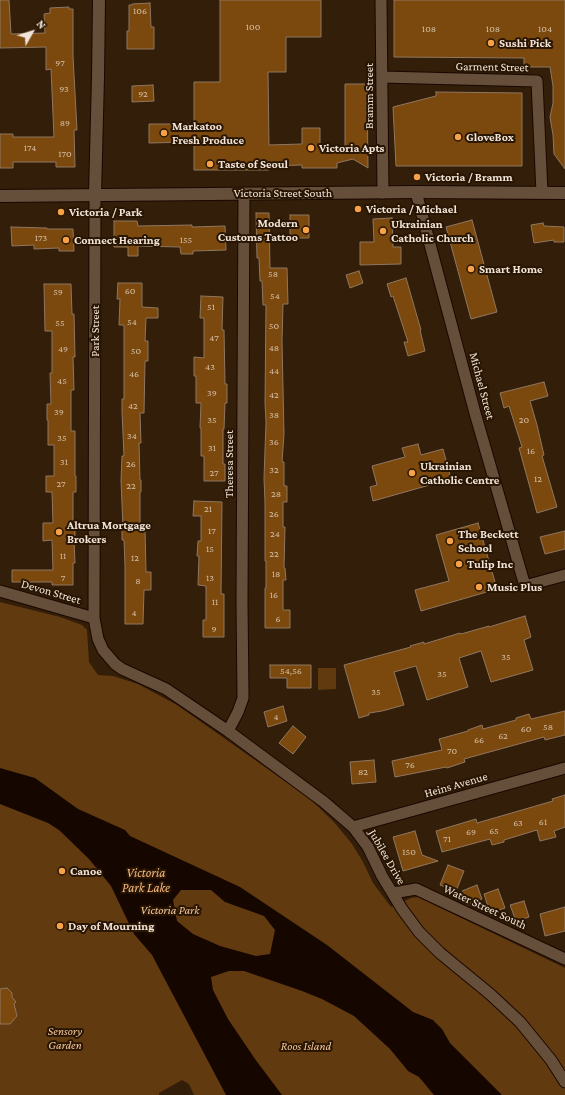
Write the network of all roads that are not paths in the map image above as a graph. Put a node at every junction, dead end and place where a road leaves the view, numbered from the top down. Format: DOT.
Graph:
graph roads {
  1 [pos="99,0"];
  2 [pos="381,0"];
  3 [pos="382,77"];
  4 [pos="416,192"];
  5 [pos="244,193"];
  6 [pos="383,193"];
  7 [pos="542,193"];
  8 [pos="565,193"];
  9 [pos="95,194"];
  10 [pos="0,196"];
  11 [pos="565,575"];
  12 [pos="0,591"];
  13 [pos="94,618"];
  14 [pos="110,658"];
  15 [pos="228,731"];
  16 [pos="565,768"];
  17 [pos="353,827"];
  18 [pos="393,893"];
  19 [pos="565,959"];
  20 [pos="565,1081"];
  1 -- 9 [label="main road, Park Street"];
  2 -- 3 [label="street, Bramm Street"];
  3 -- 6 [label="street, Bramm Street"];
  3 -- 7 [label="street, Garment Street"];
  4 -- 6 [label="main road, Victoria Street South"];
  4 -- 7 [label="main road, Victoria Street South"];
  4 -- 11 [label="street, Michael Street"];
  5 -- 6 [label="main road, Victoria Street South"];
  5 -- 9 [label="main road, Victoria Street South"];
  5 -- 15 [label="street, Theresa Street"];
  7 -- 8 [label="main road, Victoria Street South"];
  9 -- 10 [label="main road, Victoria Street South"];
  9 -- 13 [label="street, Park Street"];
  12 -- 13 [label="street, Devon Street"];
  13 -- 14 [label="street, Park Street"];
  14 -- 15 [label="street, Jubilee Drive"];
  15 -- 17 [label="street, Jubilee Drive"];
  16 -- 17 [label="street, Heins Avenue"];
  17 -- 18 [label="street, Jubilee Drive"];
  18 -- 19 [label="street, Water Street South"];
  18 -- 20 [label="street, Jubilee Drive"];
}
